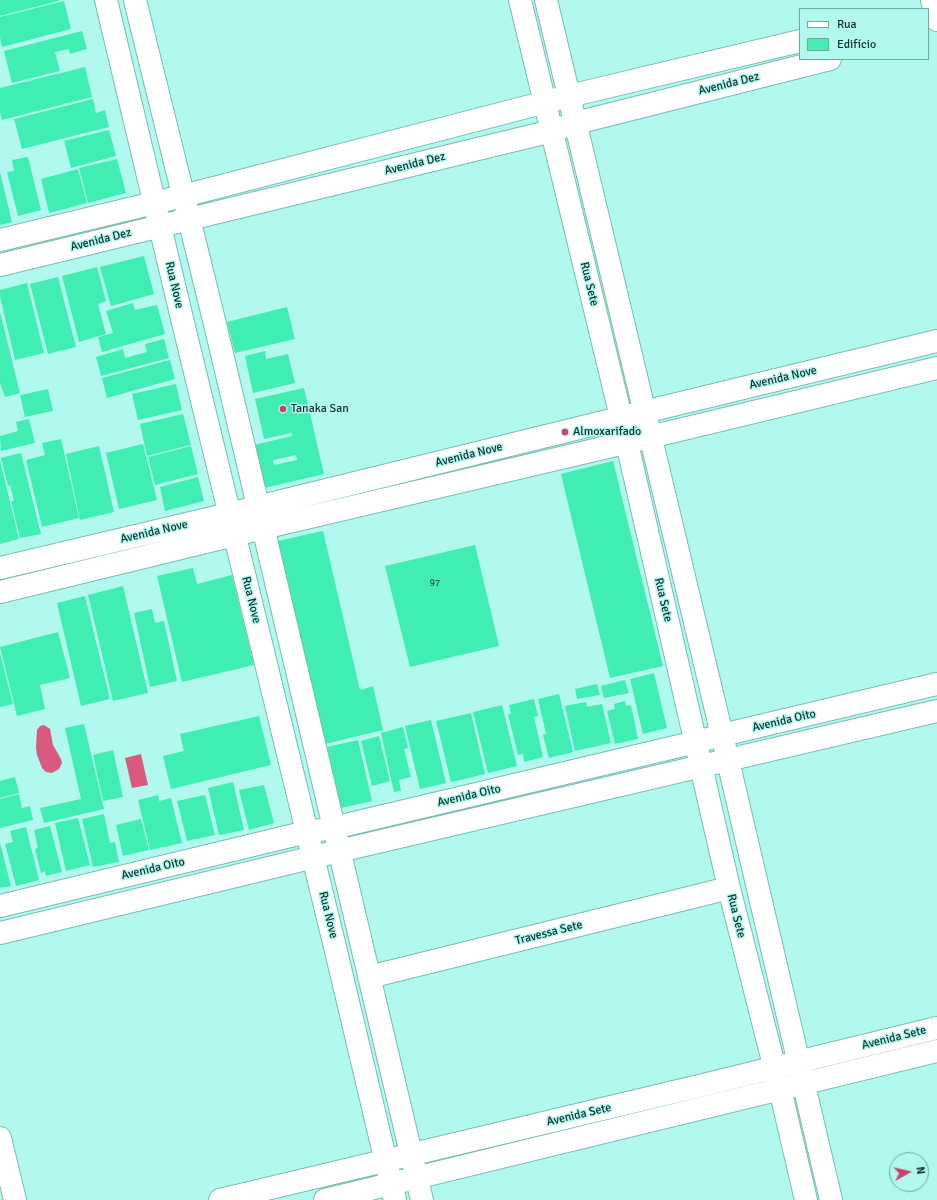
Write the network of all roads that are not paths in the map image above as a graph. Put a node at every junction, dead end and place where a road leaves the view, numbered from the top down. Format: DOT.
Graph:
graph roads {
  1 [pos="106,0"];
  2 [pos="135,0"];
  3 [pos="520,0"];
  4 [pos="546,0"];
  5 [pos="799,41"];
  6 [pos="826,60"];
  7 [pos="569,96"];
  8 [pos="545,103"];
  9 [pos="576,123"];
  10 [pos="552,131"];
  11 [pos="183,196"];
  12 [pos="154,202"];
  13 [pos="189,219"];
  14 [pos="160,226"];
  15 [pos="0,240"];
  16 [pos="0,265"];
  17 [pos="937,341"];
  18 [pos="937,368"];
  19 [pos="644,412"];
  20 [pos="622,418"];
  21 [pos="650,437"];
  22 [pos="627,442"];
  23 [pos="259,507"];
  24 [pos="229,514"];
  25 [pos="263,528"];
  26 [pos="235,535"];
  27 [pos="0,568"];
  28 [pos="0,592"];
  29 [pos="937,684"];
  30 [pos="937,711"];
  31 [pos="722,735"];
  32 [pos="696,742"];
  33 [pos="727,760"];
  34 [pos="702,767"];
  35 [pos="334,828"];
  36 [pos="308,832"];
  37 [pos="339,851"];
  38 [pos="314,858"];
  39 [pos="729,888"];
  40 [pos="0,906"];
  41 [pos="0,933"];
  42 [pos="369,977"];
  43 [pos="937,1028"];
  44 [pos="937,1051"];
  45 [pos="799,1061"];
  46 [pos="774,1068"];
  47 [pos="804,1083"];
  48 [pos="780,1089"];
  49 [pos="0,1138"];
  50 [pos="411,1154"];
  51 [pos="385,1161"];
  52 [pos="416,1178"];
  53 [pos="393,1192"];
  54 [pos="15,1200"];
  55 [pos="220,1200"];
  56 [pos="325,1200"];
  57 [pos="422,1200"];
  58 [pos="806,1200"];
  59 [pos="831,1200"];
  1 -- 12 [label="street, Rua Nove"];
  2 -- 11 [label="street, Rua Nove"];
  3 -- 8 [label="street, Rua Sete"];
  4 -- 7 [label="street, Rua Sete"];
  5 -- 7 [label="street, Avenida Dez"];
  6 -- 9 [label="street, Avenida Dez"];
  7 -- 8 [label="street, Avenida Dez"];
  7 -- 9 [label="street, Rua Sete"];
  8 -- 10 [label="street, Rua Sete"];
  8 -- 11 [label="street, Avenida Dez"];
  9 -- 10 [label="street, Avenida Dez"];
  9 -- 19 [label="street, Rua Sete"];
  10 -- 13 [label="street, Avenida Dez"];
  10 -- 20 [label="street, Rua Sete"];
  11 -- 12 [label="street, Avenida Dez"];
  11 -- 13 [label="street, Rua Nove"];
  12 -- 14 [label="street, Rua Nove"];
  12 -- 15 [label="street, Avenida Dez"];
  13 -- 14 [label="street, Avenida Dez"];
  13 -- 23 [label="street, Rua Nove"];
  14 -- 16 [label="street, Avenida Dez"];
  14 -- 24 [label="street, Rua Nove"];
  17 -- 19 [label="street, Avenida Nove"];
  18 -- 21 [label="street, Avenida Nove"];
  19 -- 20 [label="street, Avenida Nove"];
  19 -- 21 [label="street, Rua Sete"];
  20 -- 22 [label="street, Rua Sete"];
  20 -- 23 [label="street, Avenida Nove"];
  21 -- 22 [label="street, Avenida Nove"];
  21 -- 31 [label="street, Rua Sete"];
  22 -- 25 [label="street, Avenida Nove"];
  22 -- 32 [label="street, Rua Sete"];
  23 -- 24 [label="street, Avenida Nove"];
  23 -- 25 [label="street, Rua Nove"];
  24 -- 26 [label="street, Rua Nove"];
  24 -- 27 [label="street, Avenida Nove"];
  25 -- 26 [label="street, Avenida Nove"];
  25 -- 35 [label="street, Rua Nove"];
  26 -- 28 [label="street, Avenida Nove"];
  26 -- 36 [label="street, Rua Nove"];
  29 -- 31 [label="street, Avenida Oito"];
  30 -- 33 [label="street, Avenida Oito"];
  31 -- 32 [label="street, Avenida Oito"];
  31 -- 33 [label="street, Rua Sete"];
  32 -- 34 [label="street, Rua Sete"];
  32 -- 35 [label="street, Avenida Oito"];
  33 -- 34 [label="street, Avenida Oito"];
  33 -- 45 [label="street, Rua Sete"];
  34 -- 37 [label="street, Avenida Oito"];
  34 -- 39 [label="street, Rua Sete"];
  35 -- 36 [label="street, Avenida Oito"];
  35 -- 37 [label="street, Rua Nove"];
  36 -- 38 [label="street, Rua Nove"];
  36 -- 40 [label="street, Avenida Oito"];
  37 -- 38 [label="street, Avenida Oito"];
  37 -- 42 [label="street, Rua Nove"];
  38 -- 41 [label="street, Avenida Oito"];
  38 -- 51 [label="street, Rua Nove"];
  39 -- 42 [label="street, Travessa Sete"];
  39 -- 46 [label="street, Rua Sete"];
  42 -- 50 [label="street, Rua Nove"];
  43 -- 45 [label="street, Avenida Sete"];
  44 -- 47 [label="street, Avenida Sete"];
  45 -- 46 [label="street, Avenida Sete"];
  45 -- 47 [label="street, Rua Sete"];
  46 -- 48 [label="street, Rua Sete"];
  46 -- 50 [label="street, Avenida Sete"];
  47 -- 48 [label="street, Avenida Sete"];
  47 -- 59 [label="street, Rua Sete"];
  48 -- 52 [label="street, Avenida Sete"];
  48 -- 58 [label="street, Rua Sete"];
  49 -- 54 [label="street"];
  50 -- 51 [label="street, Avenida Sete"];
  50 -- 52 [label="street, Rua Nove"];
  51 -- 53 [label="street, Rua Nove"];
  51 -- 55 [label="street, Avenida Sete"];
  52 -- 53 [label="street, Avenida Sete"];
  52 -- 57 [label="street, Rua Nove"];
  53 -- 56 [label="street, Avenida Sete"];
}
